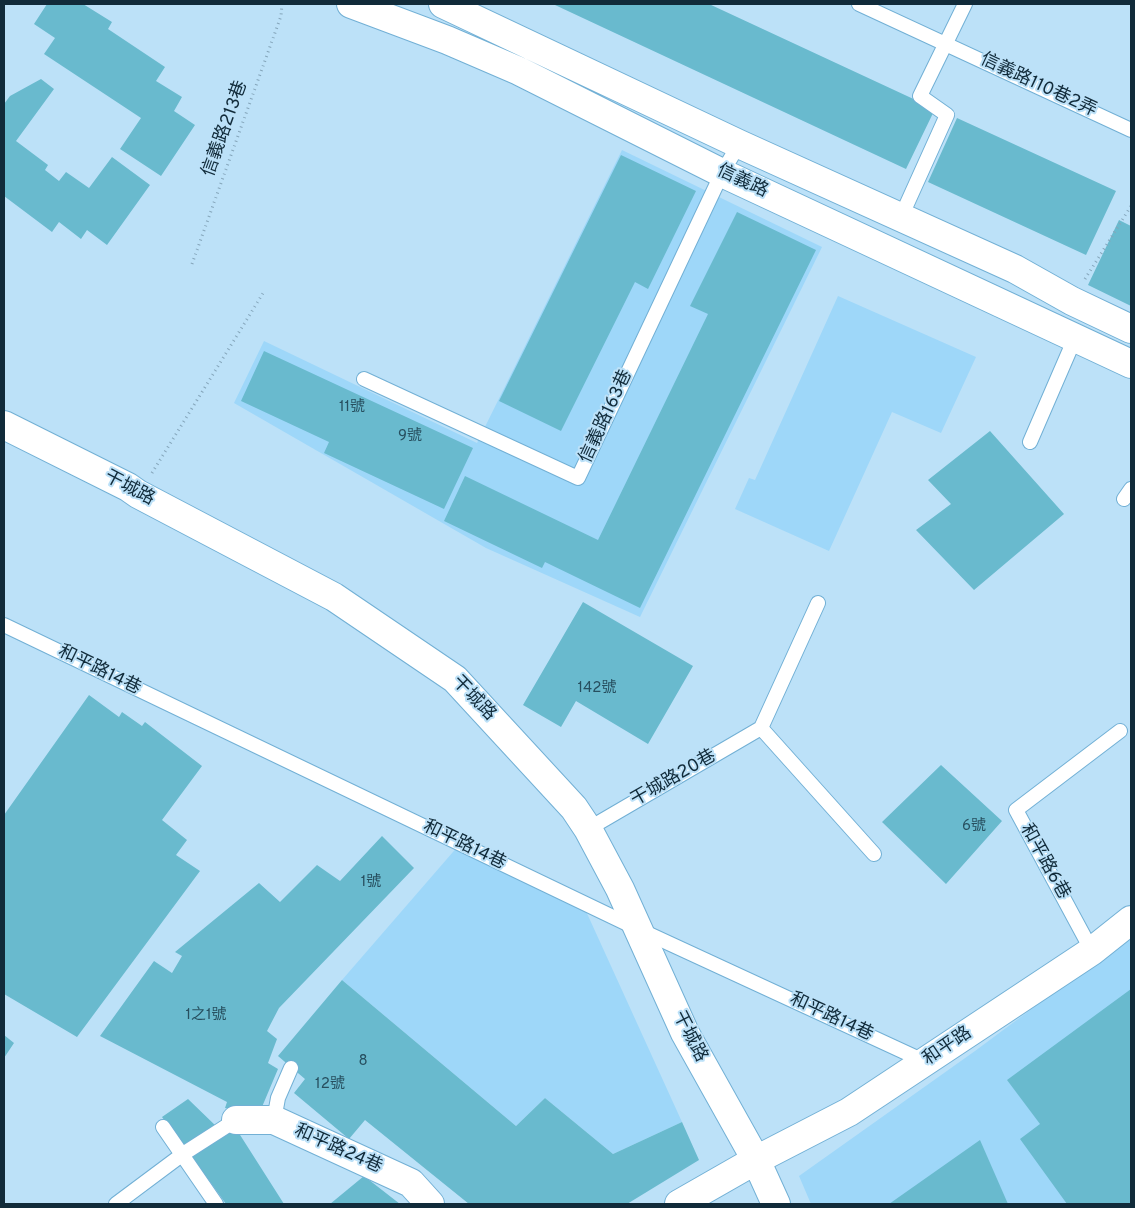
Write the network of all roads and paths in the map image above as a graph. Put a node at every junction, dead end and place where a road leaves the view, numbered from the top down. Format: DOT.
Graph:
graph roads {
  1 [pos="282,4"];
  2 [pos="351,4"];
  3 [pos="859,4"];
  4 [pos="965,4"];
  5 [pos="458,6"];
  6 [pos="447,40"];
  7 [pos="946,43"];
  8 [pos="1131,130"];
  9 [pos="739,144"];
  10 [pos="722,173"];
  11 [pos="1131,206"];
  12 [pos="901,217"];
  13 [pos="192,264"];
  14 [pos="266,290"];
  15 [pos="1072,301"];
  16 [pos="1131,329"];
  17 [pos="1075,338"];
  18 [pos="1131,364"];
  19 [pos="364,379"];
  20 [pos="4,425"];
  21 [pos="1030,442"];
  22 [pos="138,494"];
  23 [pos="818,603"];
  24 [pos="4,625"];
  25 [pos="761,728"];
  26 [pos="1120,731"];
  27 [pos="588,829"];
  28 [pos="874,854"];
  29 [pos="1131,920"];
  30 [pos="638,929"];
  31 [pos="1092,951"];
  32 [pos="926,1062"];
  33 [pos="292,1068"];
  34 [pos="236,1120"];
  35 [pos="274,1120"];
  36 [pos="163,1127"];
  37 [pos="183,1154"];
  38 [pos="756,1160"];
  39 [pos="116,1204"];
  40 [pos="216,1204"];
  41 [pos="430,1204"];
  42 [pos="679,1204"];
  43 [pos="776,1204"];
  1 -- 13 [label="path, 信義路213巷"];
  2 -- 6 [label="street, 信義路"];
  3 -- 7 [label="lane, 信義路110巷2弄"];
  4 -- 7 [label="lane"];
  5 -- 6 [label="street"];
  5 -- 9 [label="street, 信義路"];
  6 -- 10 [label="street, 信義路"];
  7 -- 8 [label="lane, 信義路110巷2弄"];
  7 -- 12 [label="lane"];
  9 -- 10 [label="lane, 信義路163巷"];
  9 -- 12 [label="street, 信義路"];
  10 -- 17 [label="street, 信義路"];
  10 -- 19 [label="lane, 信義路163巷"];
  11 -- 15 [label="path"];
  12 -- 15 [label="street, 信義路"];
  14 -- 22 [label="path"];
  15 -- 16 [label="street, 信義路"];
  17 -- 18 [label="street, 信義路"];
  17 -- 21 [label="lane"];
  20 -- 22 [label="street, 干城路"];
  22 -- 27 [label="street, 干城路"];
  23 -- 25 [label="lane"];
  24 -- 30 [label="lane, 和平路14巷"];
  25 -- 27 [label="lane, 干城路20巷"];
  25 -- 28 [label="lane"];
  26 -- 31 [label="lane, 和平路6巷"];
  27 -- 30 [label="street, 干城路"];
  29 -- 31 [label="street, 和平路"];
  30 -- 32 [label="lane, 和平路14巷"];
  30 -- 38 [label="street, 干城路"];
  31 -- 32 [label="street, 和平路"];
  32 -- 38 [label="street, 和平路"];
  33 -- 35 [label="lane"];
  34 -- 35 [label="street, 和平路24巷"];
  34 -- 37 [label="lane"];
  35 -- 41 [label="street, 和平路24巷"];
  36 -- 37 [label="lane"];
  37 -- 39 [label="lane"];
  37 -- 40 [label="lane"];
  38 -- 42 [label="street, 和平路"];
  38 -- 43 [label="street"];
}
